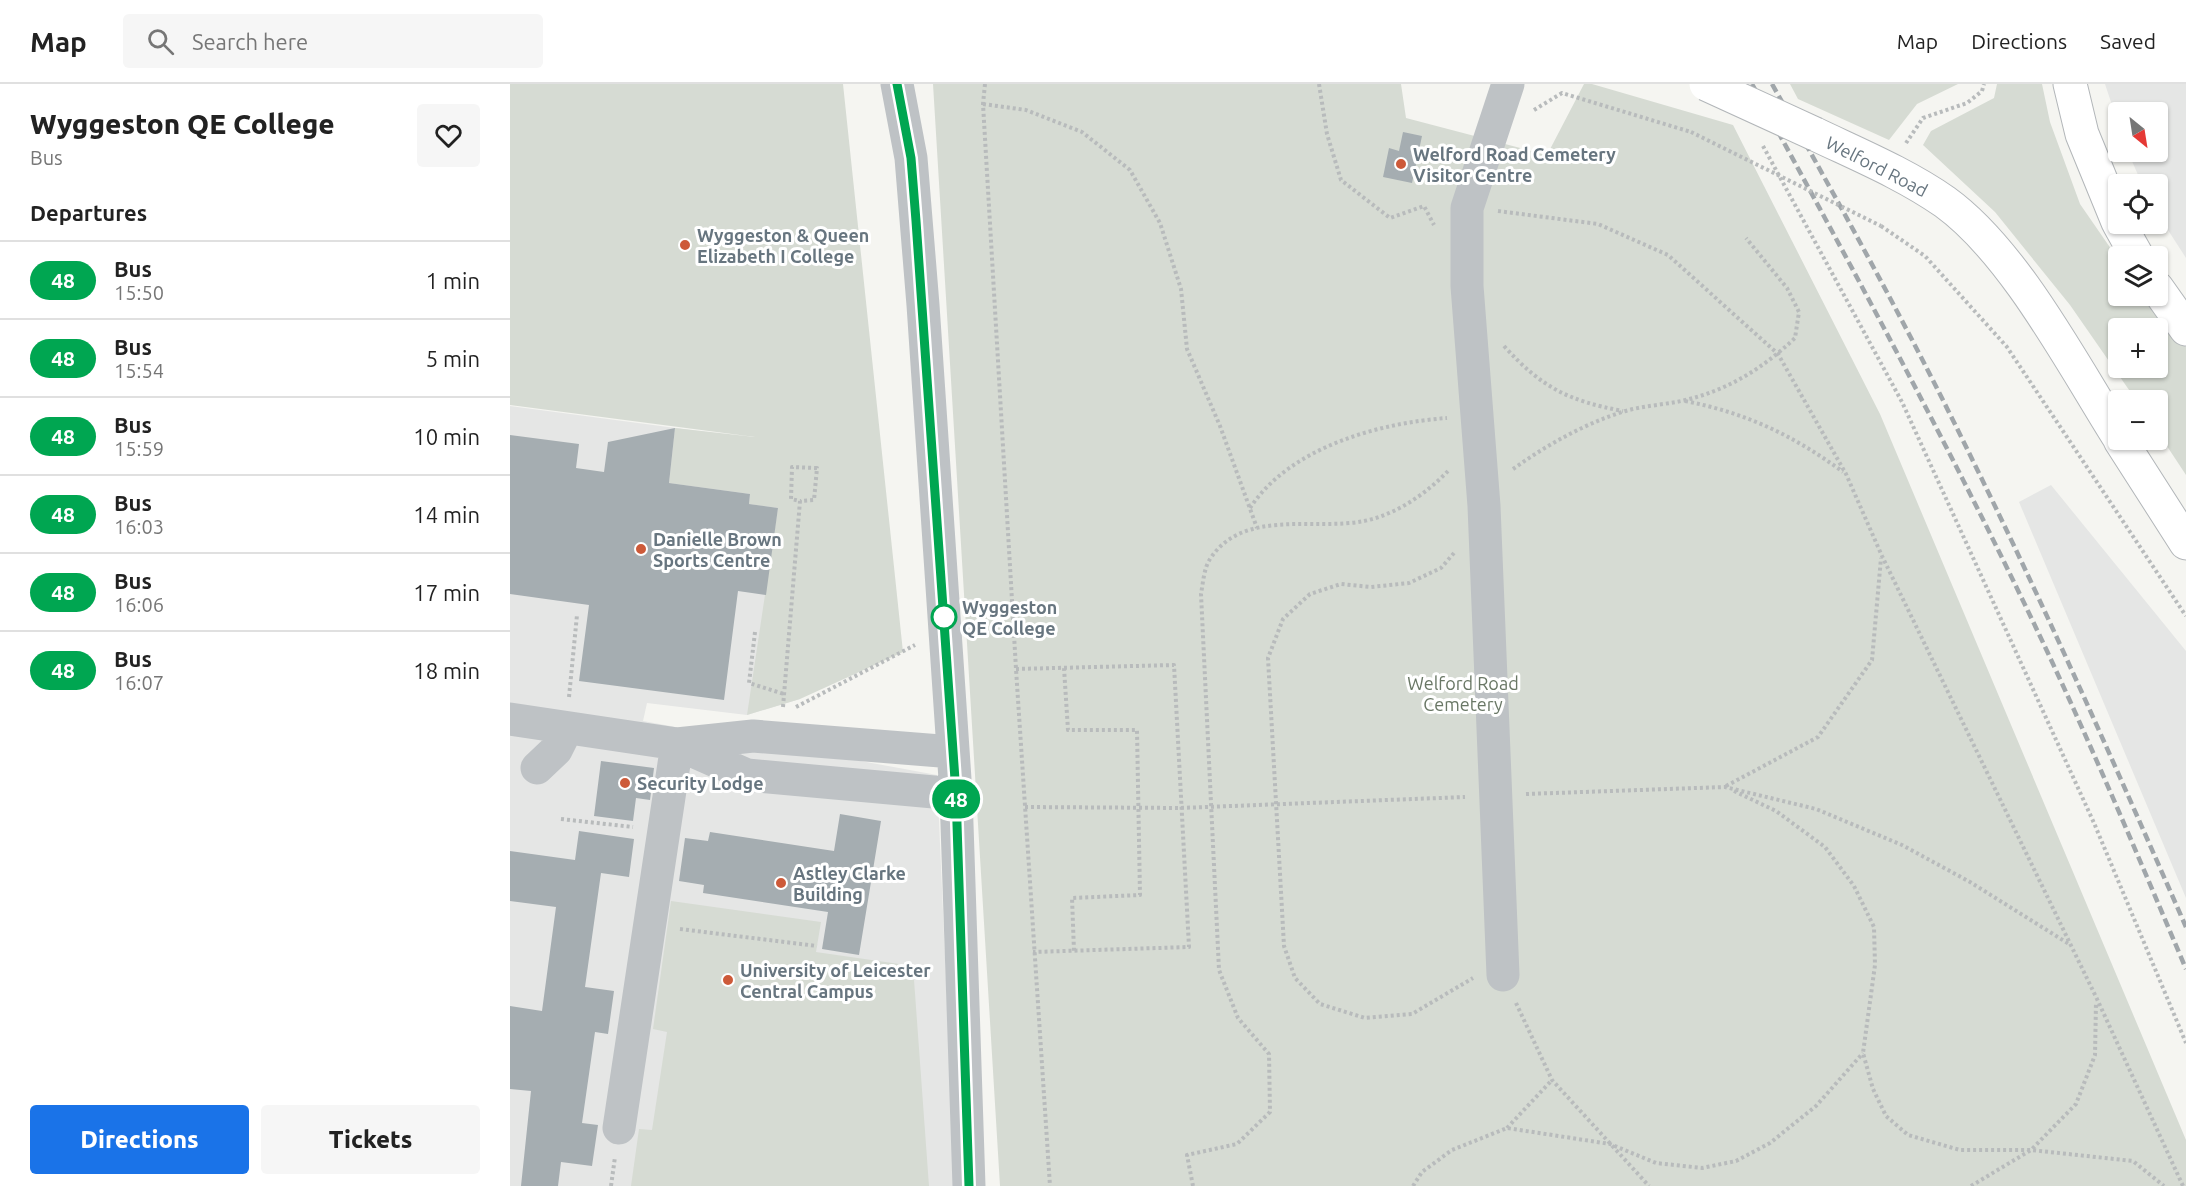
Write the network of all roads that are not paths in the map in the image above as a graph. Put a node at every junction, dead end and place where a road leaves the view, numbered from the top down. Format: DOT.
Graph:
graph roads {
  1 [pos="897,84"];
  2 [pos="1706,84"];
  3 [pos="2070,84"];
  4 [pos="1503,99"];
  5 [pos="2108,197"];
  6 [pos="2168,304"];
  7 [pos="2186,329"];
  8 [pos="2108,421"];
  9 [pos="2127,450"];
  10 [pos="2186,543"];
  11 [pos="510,719"];
  12 [pos="567,728"];
  13 [pos="677,744"];
  14 [pos="953,752"];
  15 [pos="537,768"];
  16 [pos="956,794"];
  17 [pos="1503,975"];
  18 [pos="619,1128"];
  19 [pos="969,1186"];
  1 -- 14 [label="street"];
  2 -- 8 [label="main road, Welford Road, bridge"];
  3 -- 5 [label="main road"];
  4 -- 17 [label="street"];
  6 -- 7 [label="main road"];
  9 -- 10 [label="main road, Welford Road"];
  11 -- 12 [label="street"];
  12 -- 13 [label="street"];
  12 -- 15 [label="street"];
  13 -- 14 [label="street"];
  13 -- 16 [label="street"];
  13 -- 18 [label="street"];
  14 -- 16 [label="street"];
  16 -- 19 [label="street"];
}
